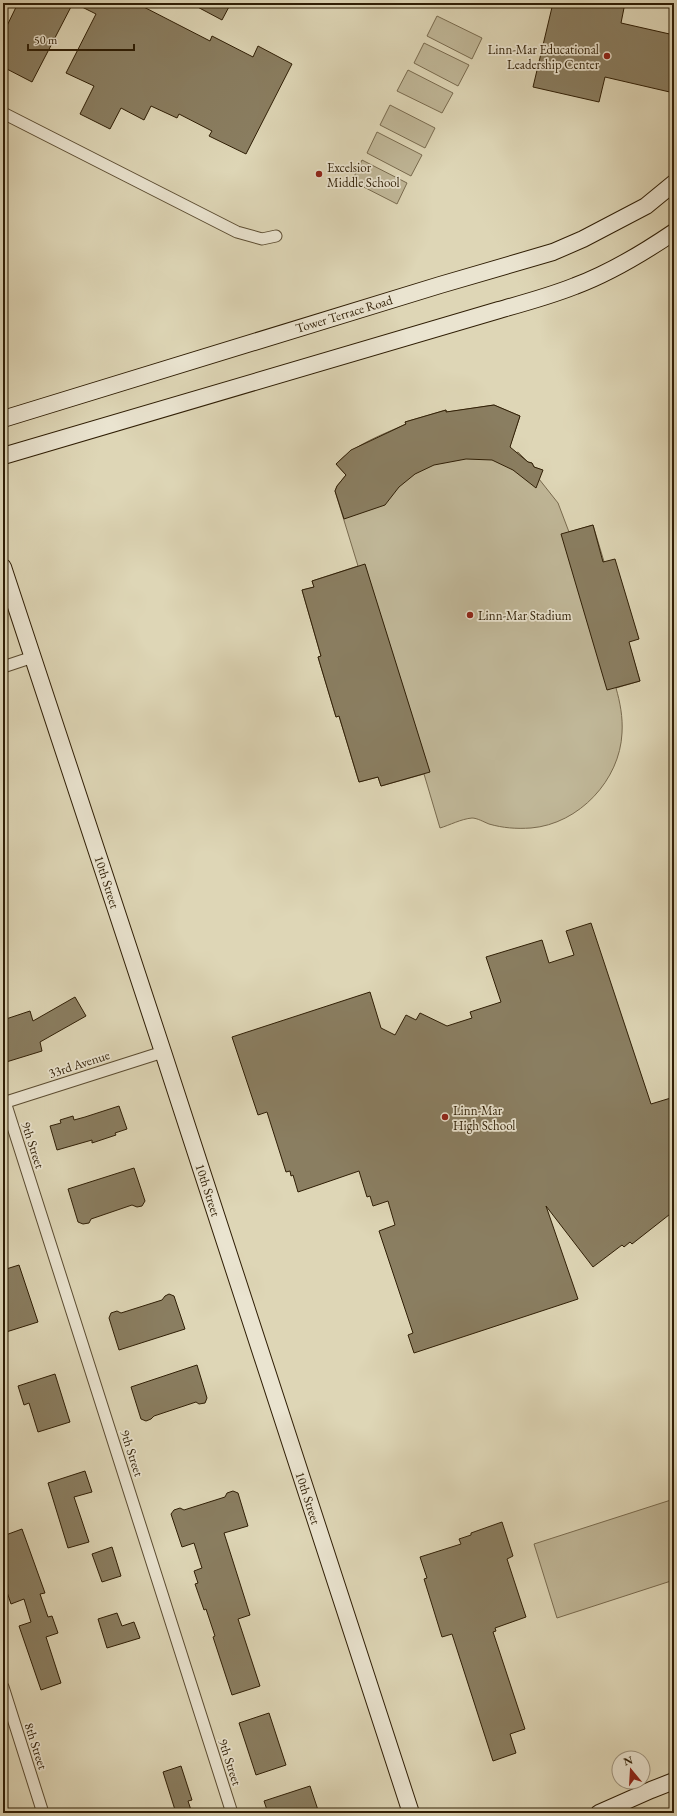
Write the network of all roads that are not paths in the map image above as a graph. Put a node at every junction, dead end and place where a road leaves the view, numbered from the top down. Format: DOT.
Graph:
graph roads {
  1 [pos="3,114"];
  2 [pos="674,184"];
  3 [pos="674,232"];
  4 [pos="276,236"];
  5 [pos="3,419"];
  6 [pos="3,456"];
  7 [pos="3,567"];
  8 [pos="33,658"];
  9 [pos="3,667"];
  10 [pos="163,1052"];
  11 [pos="4,1103"];
  12 [pos="3,1687"];
  13 [pos="674,1781"];
  14 [pos="43,1813"];
  15 [pos="232,1813"];
  16 [pos="411,1813"];
  17 [pos="599,1813"];
  1 -- 4 [label="street"];
  2 -- 5 [label="street, Tower Terrace Road"];
  3 -- 6 [label="street"];
  7 -- 8 [label="street, 10th Street"];
  8 -- 9 [label="street"];
  8 -- 10 [label="street, 10th Street"];
  10 -- 11 [label="street, 33rd Avenue"];
  10 -- 16 [label="street, 10th Street"];
  11 -- 15 [label="street, 9th Street"];
  12 -- 14 [label="street, 8th Street"];
  13 -- 17 [label="street"];
}
